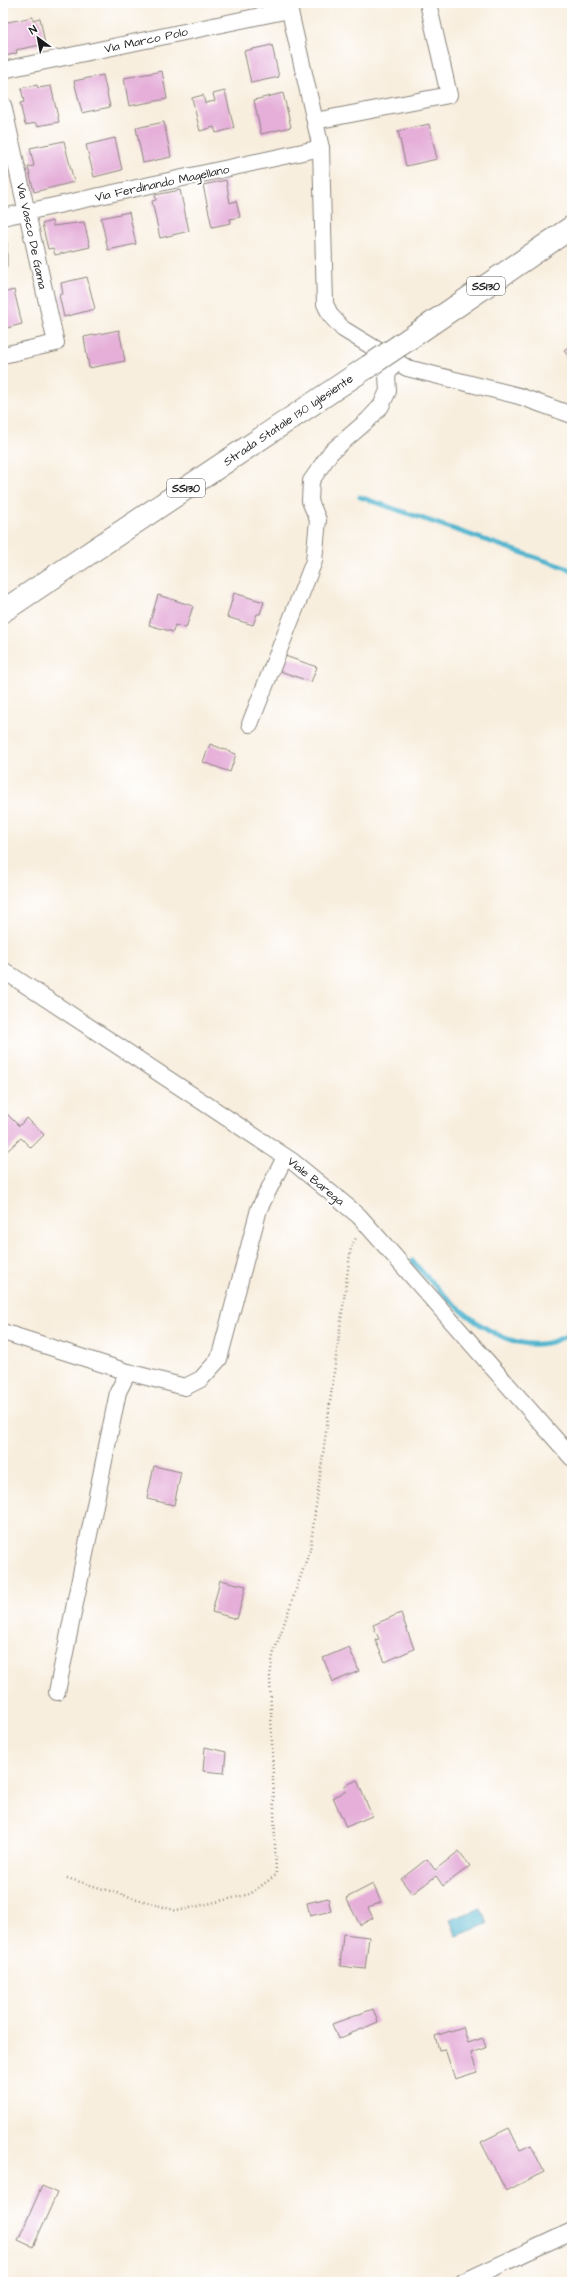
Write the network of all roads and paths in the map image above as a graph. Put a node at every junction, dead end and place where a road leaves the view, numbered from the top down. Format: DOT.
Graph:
graph roads {
  1 [pos="428,3"];
  2 [pos="288,6"];
  3 [pos="3,70"];
  4 [pos="3,105"];
  5 [pos="315,121"];
  6 [pos="321,148"];
  7 [pos="26,212"];
  8 [pos="3,217"];
  9 [pos="572,227"];
  10 [pos="398,353"];
  11 [pos="3,355"];
  12 [pos="572,415"];
  13 [pos="3,611"];
  14 [pos="250,724"];
  15 [pos="3,970"];
  16 [pos="285,1157"];
  17 [pos="364,1222"];
  18 [pos="3,1332"];
  19 [pos="128,1372"];
  20 [pos="572,1458"];
  21 [pos="57,1692"];
  22 [pos="67,1878"];
  23 [pos="571,2232"];
  24 [pos="463,2282"];
  1 -- 5 [label="street"];
  2 -- 3 [label="street, Via Marco Polo"];
  2 -- 5 [label="street"];
  4 -- 7 [label="street, Via Vasco De Gama"];
  5 -- 6 [label="street"];
  6 -- 7 [label="street, Via Ferdinando Magellano"];
  6 -- 10 [label="street"];
  7 -- 8 [label="street, Via Ferdinando Magellano"];
  7 -- 11 [label="street, Via Vasco De Gama"];
  9 -- 10 [label="highway, Strada Statale 130 Iglesiente / SS130"];
  10 -- 12 [label="street"];
  10 -- 13 [label="highway, Strada Statale 130 Iglesiente / SS130, bridge"];
  10 -- 14 [label="street"];
  15 -- 16 [label="street, Viale Barega"];
  16 -- 17 [label="street, Viale Barega"];
  16 -- 19 [label="street"];
  17 -- 20 [label="street, Viale Barega"];
  17 -- 22 [label="path"];
  18 -- 19 [label="street"];
  19 -- 21 [label="street"];
  23 -- 24 [label="street"];
}
